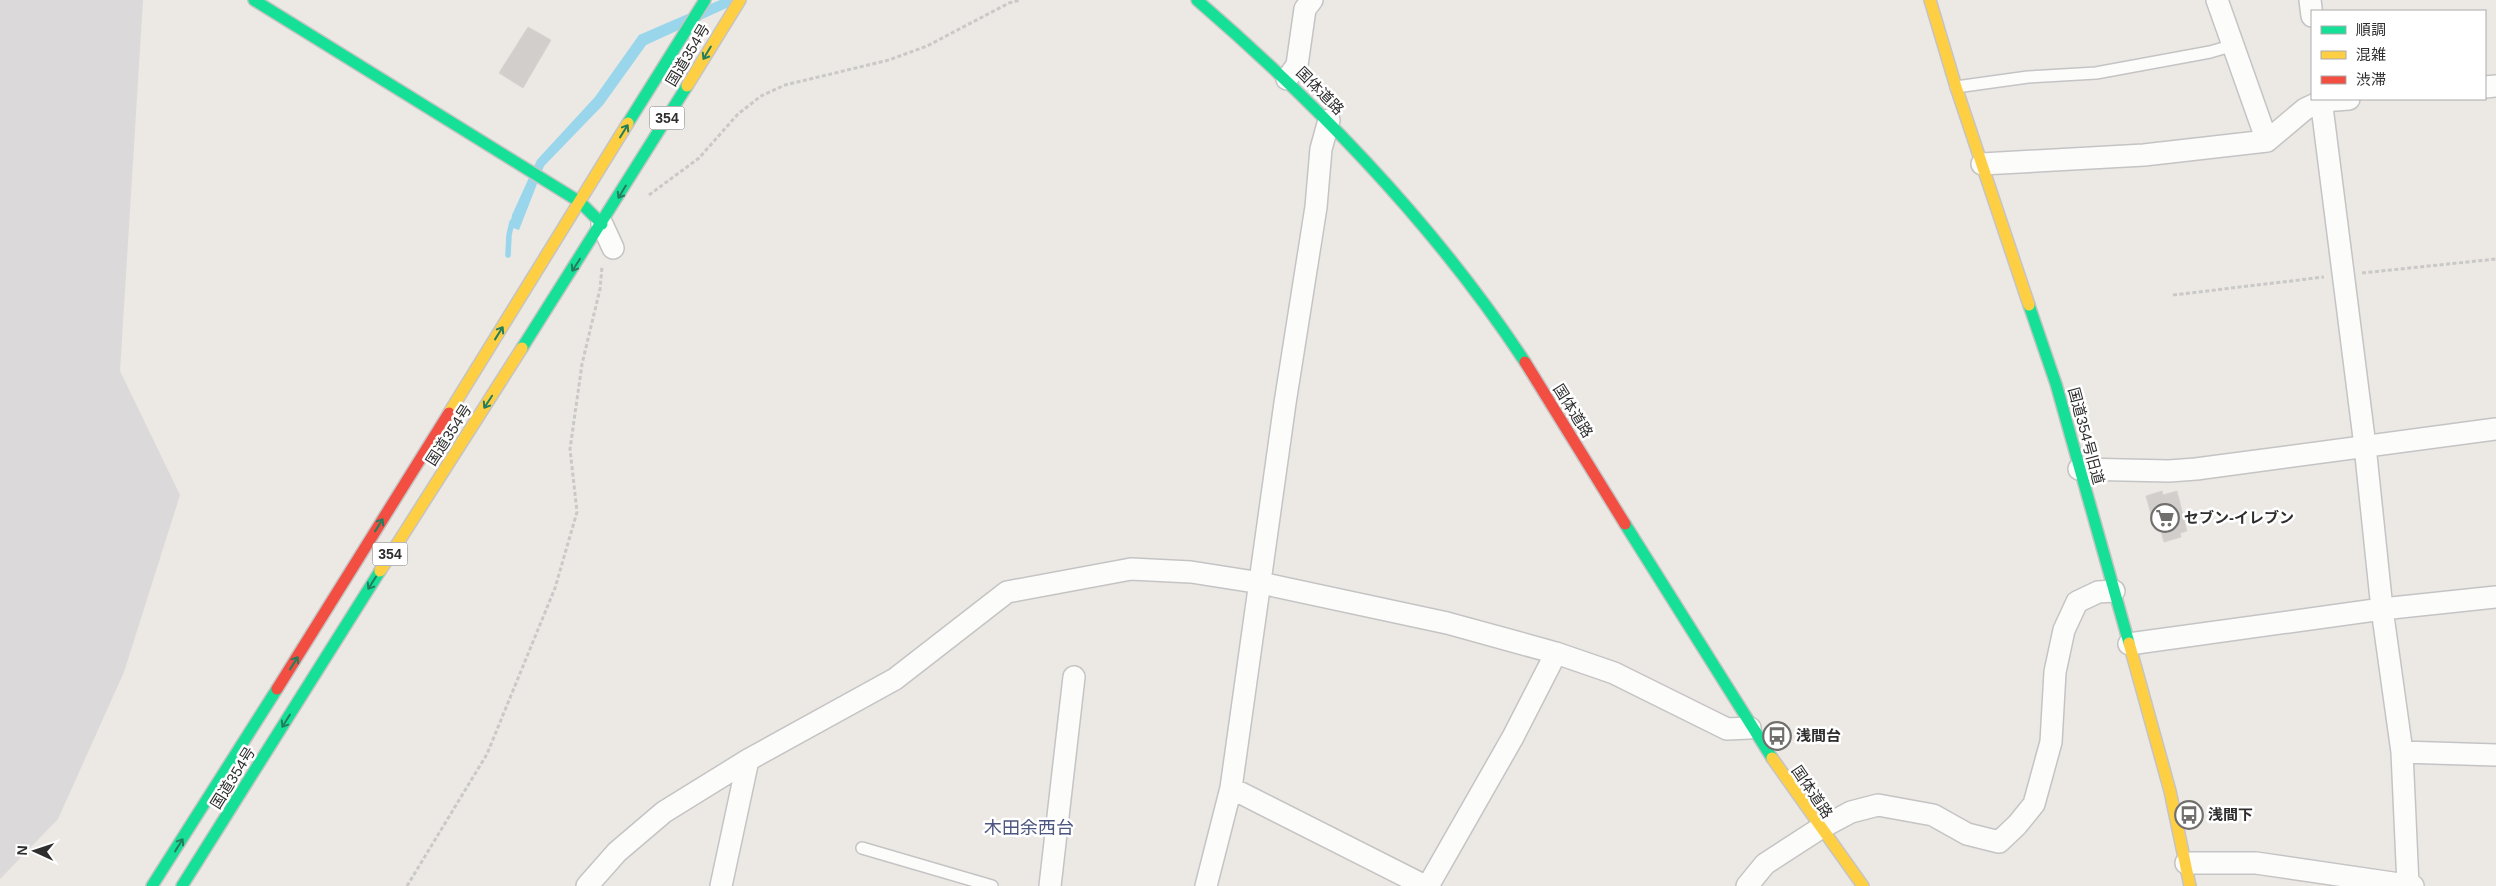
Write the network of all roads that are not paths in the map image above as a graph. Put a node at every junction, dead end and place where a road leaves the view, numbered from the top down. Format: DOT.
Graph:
graph roads {
  1 [pos="254,0"];
  2 [pos="705,0"];
  3 [pos="740,0"];
  4 [pos="1197,0"];
  5 [pos="1312,0"];
  6 [pos="1930,0"];
  7 [pos="2217,0"];
  8 [pos="2234,44"];
  9 [pos="1287,79"];
  10 [pos="1956,87"];
  11 [pos="2321,100"];
  12 [pos="1329,120"];
  13 [pos="2267,141"];
  14 [pos="1982,164"];
  15 [pos="580,202"];
  16 [pos="602,224"];
  17 [pos="614,248"];
  18 [pos="2496,429"];
  19 [pos="2365,446"];
  20 [pos="2079,469"];
  21 [pos="1261,582"];
  22 [pos="2114,591"];
  23 [pos="2496,597"];
  24 [pos="2382,609"];
  25 [pos="2129,644"];
  26 [pos="1556,653"];
  27 [pos="1074,677"];
  28 [pos="1750,728"];
  29 [pos="2402,752"];
  30 [pos="2496,755"];
  31 [pos="748,760"];
  32 [pos="1231,788"];
  33 [pos="1819,829"];
  34 [pos="862,848"];
  35 [pos="2186,863"];
  36 [pos="2410,885"];
  37 [pos="152,886"];
  38 [pos="182,886"];
  39 [pos="587,886"];
  40 [pos="722,886"];
  41 [pos="992,886"];
  42 [pos="1049,886"];
  43 [pos="1206,886"];
  44 [pos="1427,886"];
  45 [pos="1747,886"];
  46 [pos="1863,886"];
  47 [pos="2190,886"];
  1 -- 15 [label="main road"];
  15 -- 2 [label="main road, 国道354号 / 354, one-way"];
  3 -- 16 [label="main road, 国道354号 / 354, one-way"];
  4 -- 9 [label="main road, 国体道路"];
  5 -- 9 [label="street"];
  6 -- 10 [label="main road, 国道354号旧道"];
  7 -- 8 [label="street"];
  8 -- 10 [label="lane"];
  8 -- 13 [label="street"];
  9 -- 12 [label="main road, 国体道路"];
  10 -- 14 [label="main road, 国道354号旧道"];
  11 -- 13 [label="street"];
  11 -- 19 [label="street"];
  12 -- 21 [label="street"];
  12 -- 28 [label="main road, 国体道路"];
  13 -- 14 [label="street"];
  14 -- 20 [label="main road, 国道354号旧道"];
  15 -- 16 [label="main road"];
  37 -- 15 [label="main road, 国道354号 / 354, one-way"];
  16 -- 17 [label="street"];
  16 -- 38 [label="main road, 国道354号 / 354, one-way"];
  18 -- 19 [label="street"];
  19 -- 20 [label="street"];
  19 -- 24 [label="street"];
  20 -- 22 [label="main road, 国道354号旧道"];
  21 -- 26 [label="street"];
  21 -- 31 [label="street"];
  21 -- 32 [label="street"];
  22 -- 25 [label="main road, 国道354号旧道"];
  22 -- 33 [label="street"];
  23 -- 24 [label="street"];
  24 -- 25 [label="street"];
  24 -- 29 [label="street"];
  25 -- 35 [label="main road, 国道354号旧道"];
  26 -- 28 [label="street"];
  26 -- 44 [label="street"];
  27 -- 42 [label="street"];
  28 -- 33 [label="main road, 国体道路"];
  29 -- 30 [label="street"];
  29 -- 36 [label="street"];
  31 -- 39 [label="street"];
  31 -- 40 [label="street"];
  32 -- 43 [label="street"];
  32 -- 44 [label="street"];
  33 -- 45 [label="street"];
  33 -- 46 [label="main road, 国体道路"];
  34 -- 41 [label="lane"];
  35 -- 36 [label="street"];
  35 -- 47 [label="main road, 国道354号旧道"];
}
